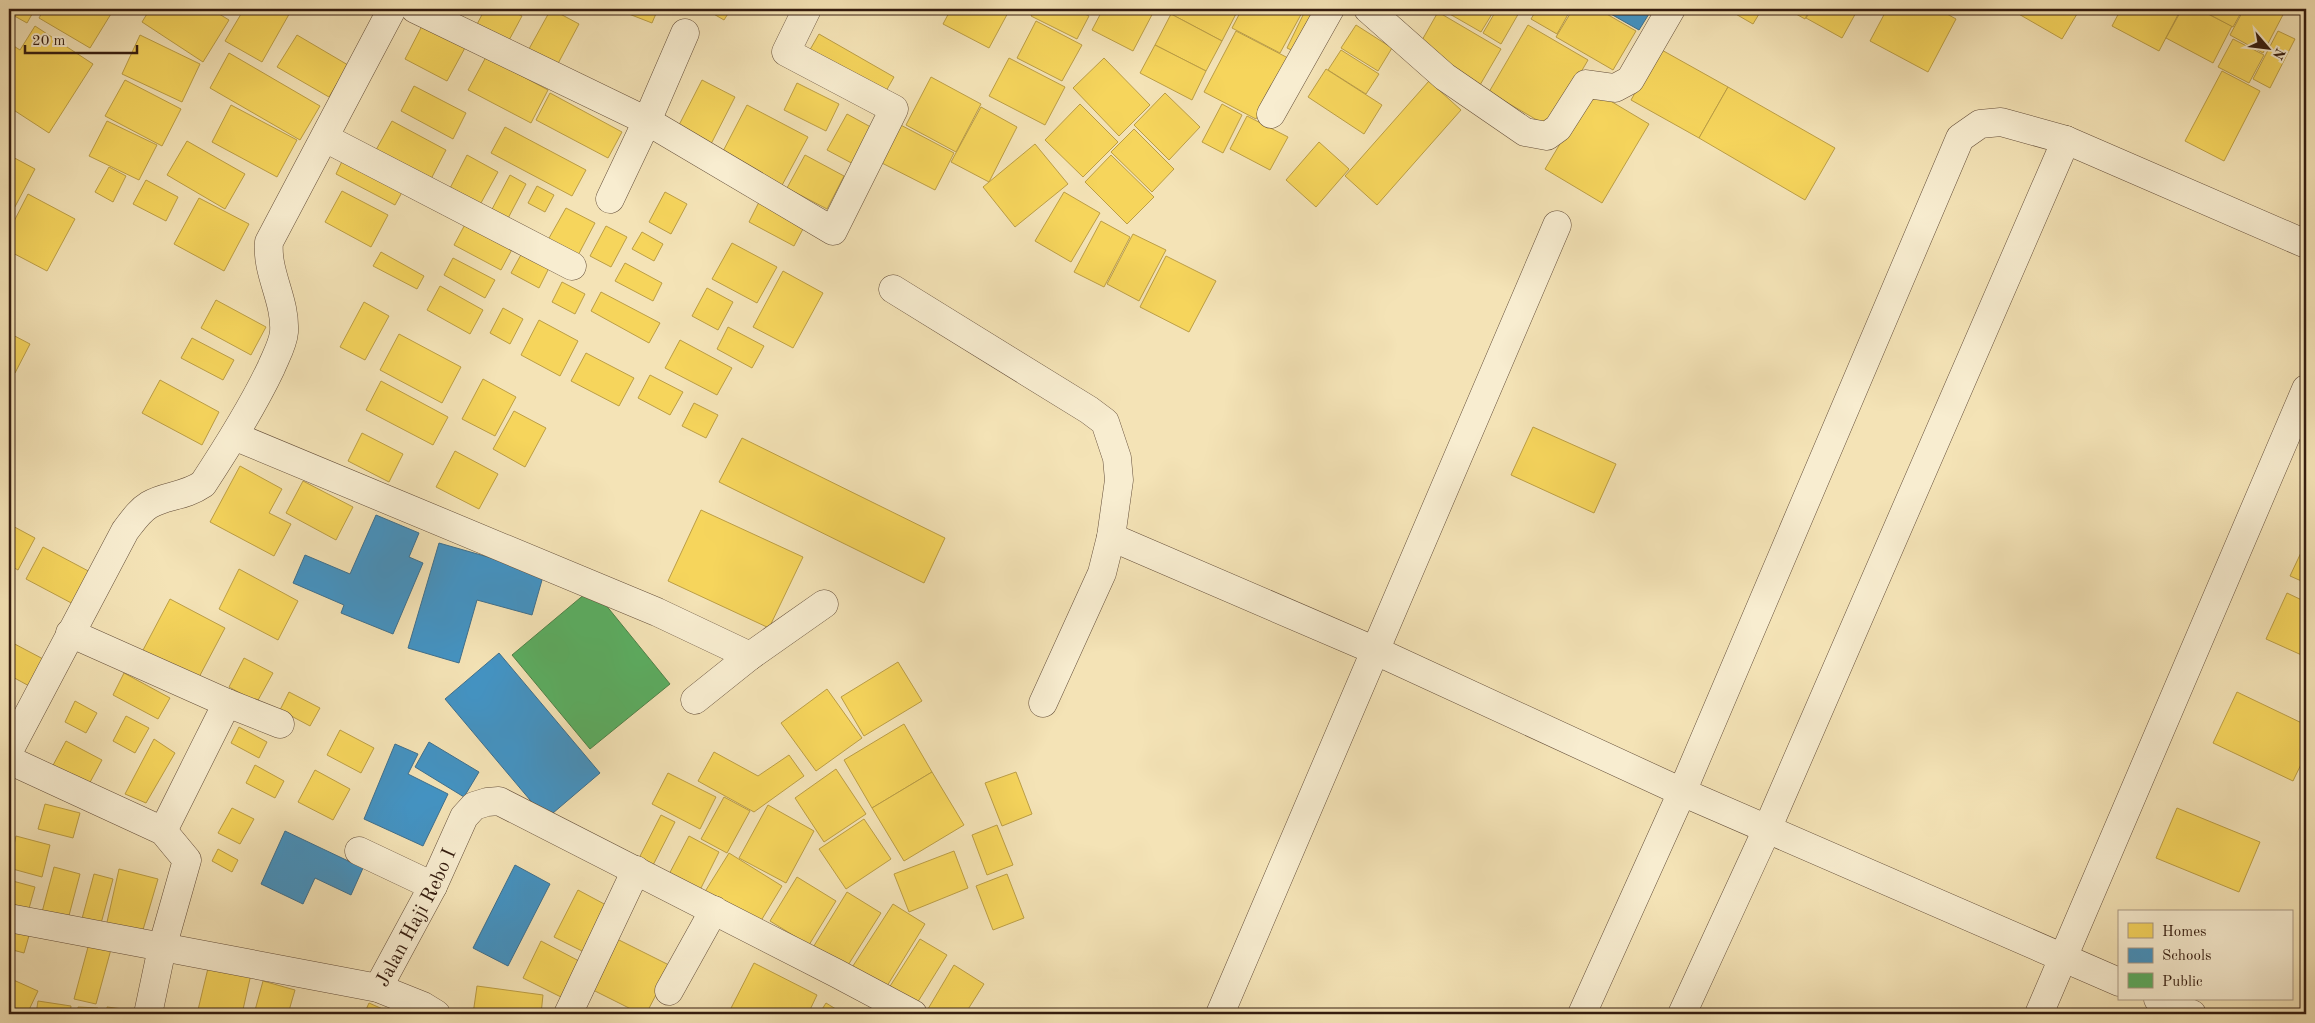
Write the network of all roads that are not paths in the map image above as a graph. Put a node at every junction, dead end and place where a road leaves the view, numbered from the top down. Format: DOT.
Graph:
graph roads {
  1 [pos="392,9"];
  2 [pos="415,9"];
  3 [pos="807,9"];
  4 [pos="1330,9"];
  5 [pos="1368,9"];
  6 [pos="1671,9"];
  7 [pos="685,33"];
  8 [pos="1271,114"];
  9 [pos="647,121"];
  10 [pos="325,138"];
  11 [pos="2066,140"];
  12 [pos="610,199"];
  13 [pos="1557,225"];
  14 [pos="2306,244"];
  15 [pos="572,266"];
  16 [pos="893,288"];
  17 [pos="2306,388"];
  18 [pos="234,436"];
  19 [pos="1111,537"];
  20 [pos="824,604"];
  21 [pos="70,633"];
  22 [pos="1376,651"];
  23 [pos="750,656"];
  24 [pos="695,700"];
  25 [pos="227,703"];
  26 [pos="1043,703"];
  27 [pos="280,724"];
  28 [pos="9,751"];
  29 [pos="9,760"];
  30 [pos="1682,792"];
  31 [pos="1768,827"];
  32 [pos="163,832"];
  33 [pos="359,851"];
  34 [pos="636,870"];
  35 [pos="433,886"];
  36 [pos="714,910"];
  37 [pos="9,918"];
  38 [pos="162,948"];
  39 [pos="2064,958"];
  40 [pos="2118,982"];
  41 [pos="378,988"];
  42 [pos="669,991"];
  43 [pos="2160,1000"];
  44 [pos="148,1014"];
  45 [pos="436,1014"];
  46 [pos="568,1014"];
  47 [pos="913,1014"];
  48 [pos="1220,1014"];
  49 [pos="1582,1014"];
  50 [pos="1682,1014"];
  51 [pos="2039,1014"];
  52 [pos="2192,1014"];
  1 -- 10 [label="street"];
  2 -- 9 [label="street"];
  3 -- 9 [label="street"];
  4 -- 8 [label="street"];
  5 -- 6 [label="street"];
  7 -- 9 [label="street"];
  9 -- 12 [label="street"];
  10 -- 15 [label="street"];
  10 -- 18 [label="street"];
  11 -- 14 [label="street"];
  11 -- 30 [label="street"];
  11 -- 31 [label="street"];
  13 -- 22 [label="street"];
  16 -- 19 [label="street"];
  17 -- 39 [label="street"];
  18 -- 21 [label="street"];
  18 -- 23 [label="street"];
  19 -- 22 [label="street"];
  19 -- 26 [label="street"];
  20 -- 23 [label="street"];
  21 -- 25 [label="street"];
  21 -- 28 [label="street"];
  22 -- 30 [label="street"];
  22 -- 48 [label="street"];
  23 -- 24 [label="street"];
  25 -- 27 [label="street"];
  25 -- 32 [label="street"];
  29 -- 32 [label="street"];
  30 -- 31 [label="street"];
  30 -- 49 [label="street"];
  31 -- 39 [label="street"];
  31 -- 50 [label="street"];
  32 -- 38 [label="street"];
  33 -- 35 [label="street"];
  34 -- 35 [label="street, Jalan Haji Rebo I"];
  34 -- 36 [label="street, Jalan Haji Rebo I"];
  34 -- 46 [label="street"];
  35 -- 41 [label="street, Jalan Haji Rebo I"];
  36 -- 42 [label="street"];
  36 -- 47 [label="street, Jalan Haji Rebo I"];
  37 -- 38 [label="street, Jalan Haji Rebo I"];
  38 -- 41 [label="street, Jalan Haji Rebo I"];
  38 -- 44 [label="street"];
  39 -- 40 [label="street"];
  39 -- 51 [label="street"];
  41 -- 45 [label="street"];
  43 -- 52 [label="street"];
}
